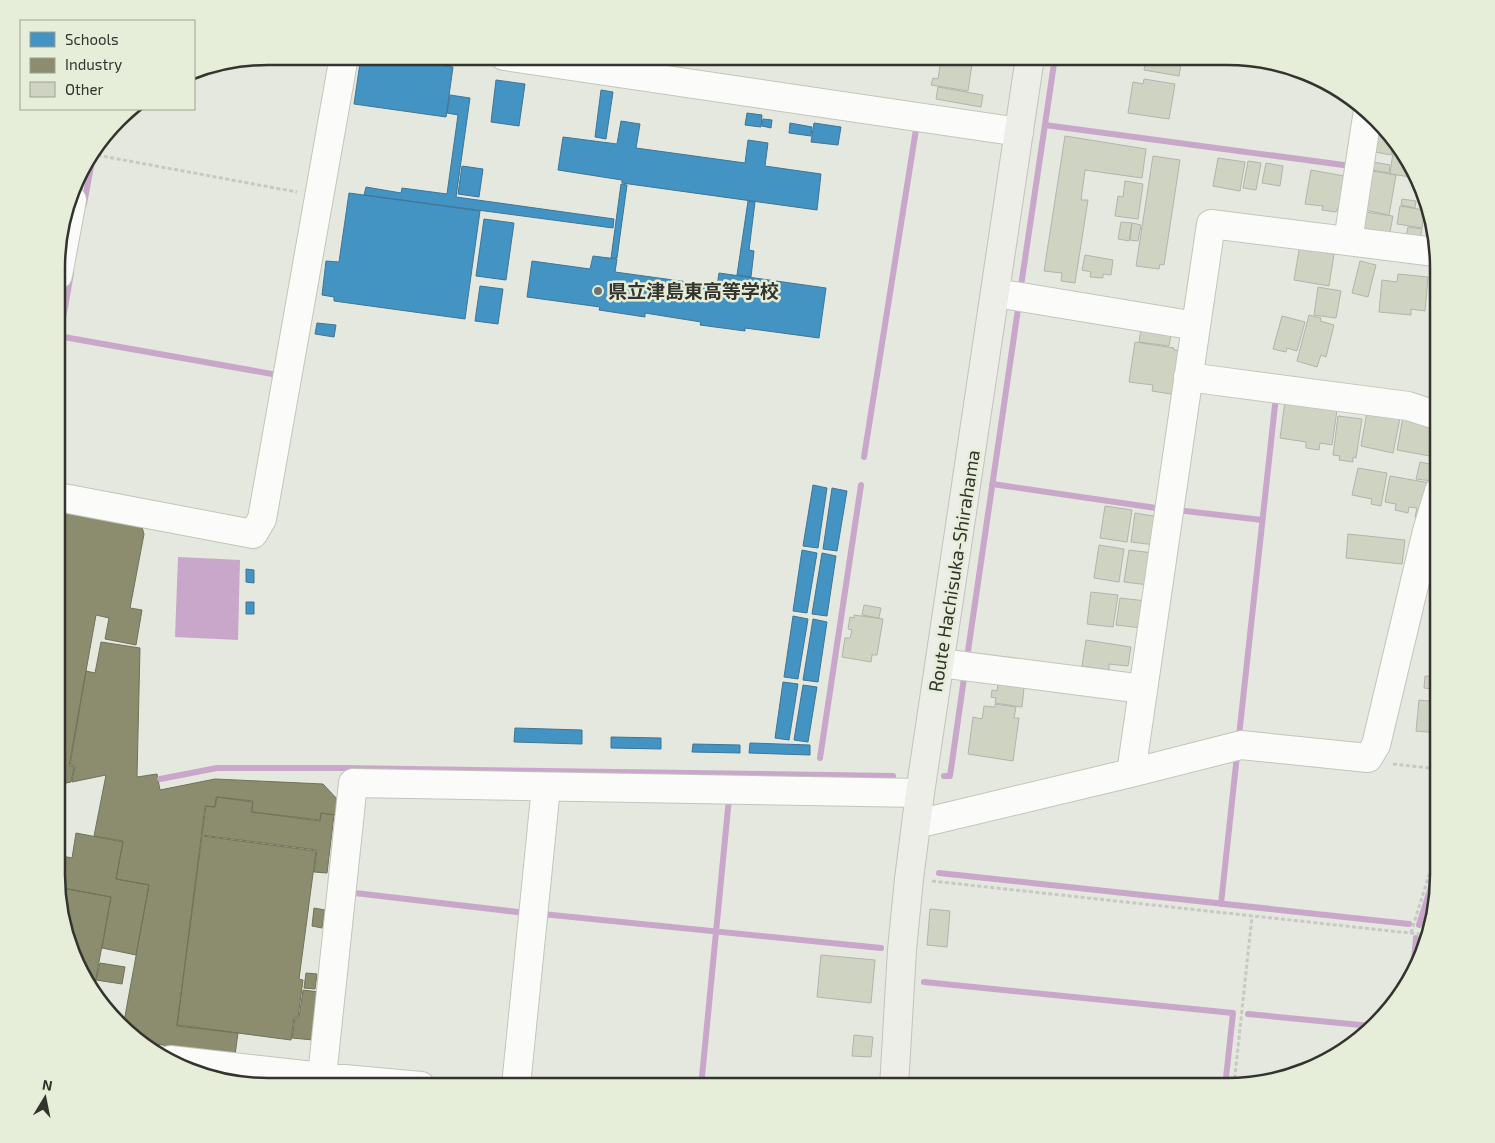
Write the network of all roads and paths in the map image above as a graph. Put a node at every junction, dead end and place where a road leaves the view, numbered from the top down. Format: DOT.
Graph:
graph roads {
  1 [pos="342,65"];
  2 [pos="565,65"];
  3 [pos="1029,65"];
  4 [pos="1366,120"];
  5 [pos="1019,132"];
  6 [pos="99,155"];
  7 [pos="320,197"];
  8 [pos="1348,241"];
  9 [pos="1430,251"];
  10 [pos="996,293"];
  11 [pos="1196,326"];
  12 [pos="1188,378"];
  13 [pos="1430,413"];
  14 [pos="65,498"];
  15 [pos="1430,521"];
  16 [pos="940,663"];
  17 [pos="1143,689"];
  18 [pos="1368,758"];
  19 [pos="1430,768"];
  20 [pos="1131,773"];
  21 [pos="546,787"];
  22 [pos="920,793"];
  23 [pos="917,824"];
  24 [pos="1430,871"];
  25 [pos="909,879"];
  26 [pos="1252,916"];
  27 [pos="1411,933"];
  28 [pos="1421,934"];
  29 [pos="190,1063"];
  30 [pos="294,1078"];
  31 [pos="321,1078"];
  32 [pos="517,1078"];
  33 [pos="895,1078"];
  34 [pos="1235,1078"];
  1 -- 7 [label="street"];
  2 -- 5 [label="street"];
  3 -- 5 [label="main road, Route Hachisuka-Shirahama"];
  4 -- 8 [label="street"];
  5 -- 10 [label="main road, Route Hachisuka-Shirahama"];
  6 -- 7 [label="path"];
  7 -- 14 [label="street"];
  8 -- 9 [label="street"];
  8 -- 11 [label="street"];
  10 -- 11 [label="street"];
  10 -- 16 [label="main road, Route Hachisuka-Shirahama"];
  11 -- 12 [label="street"];
  12 -- 13 [label="street"];
  12 -- 17 [label="street"];
  15 -- 18 [label="street"];
  16 -- 17 [label="street"];
  16 -- 22 [label="main road, Route Hachisuka-Shirahama"];
  17 -- 20 [label="street"];
  18 -- 19 [label="path"];
  18 -- 20 [label="street"];
  20 -- 23 [label="street"];
  21 -- 22 [label="street"];
  21 -- 31 [label="street"];
  21 -- 32 [label="street"];
  22 -- 23 [label="main road, Route Hachisuka-Shirahama"];
  23 -- 25 [label="main road, Route Hachisuka-Shirahama"];
  24 -- 27 [label="path"];
  25 -- 26 [label="path"];
  25 -- 33 [label="main road, Route Hachisuka-Shirahama"];
  26 -- 27 [label="path"];
  26 -- 34 [label="path"];
  27 -- 28 [label="path"];
  29 -- 30 [label="street"];
}
